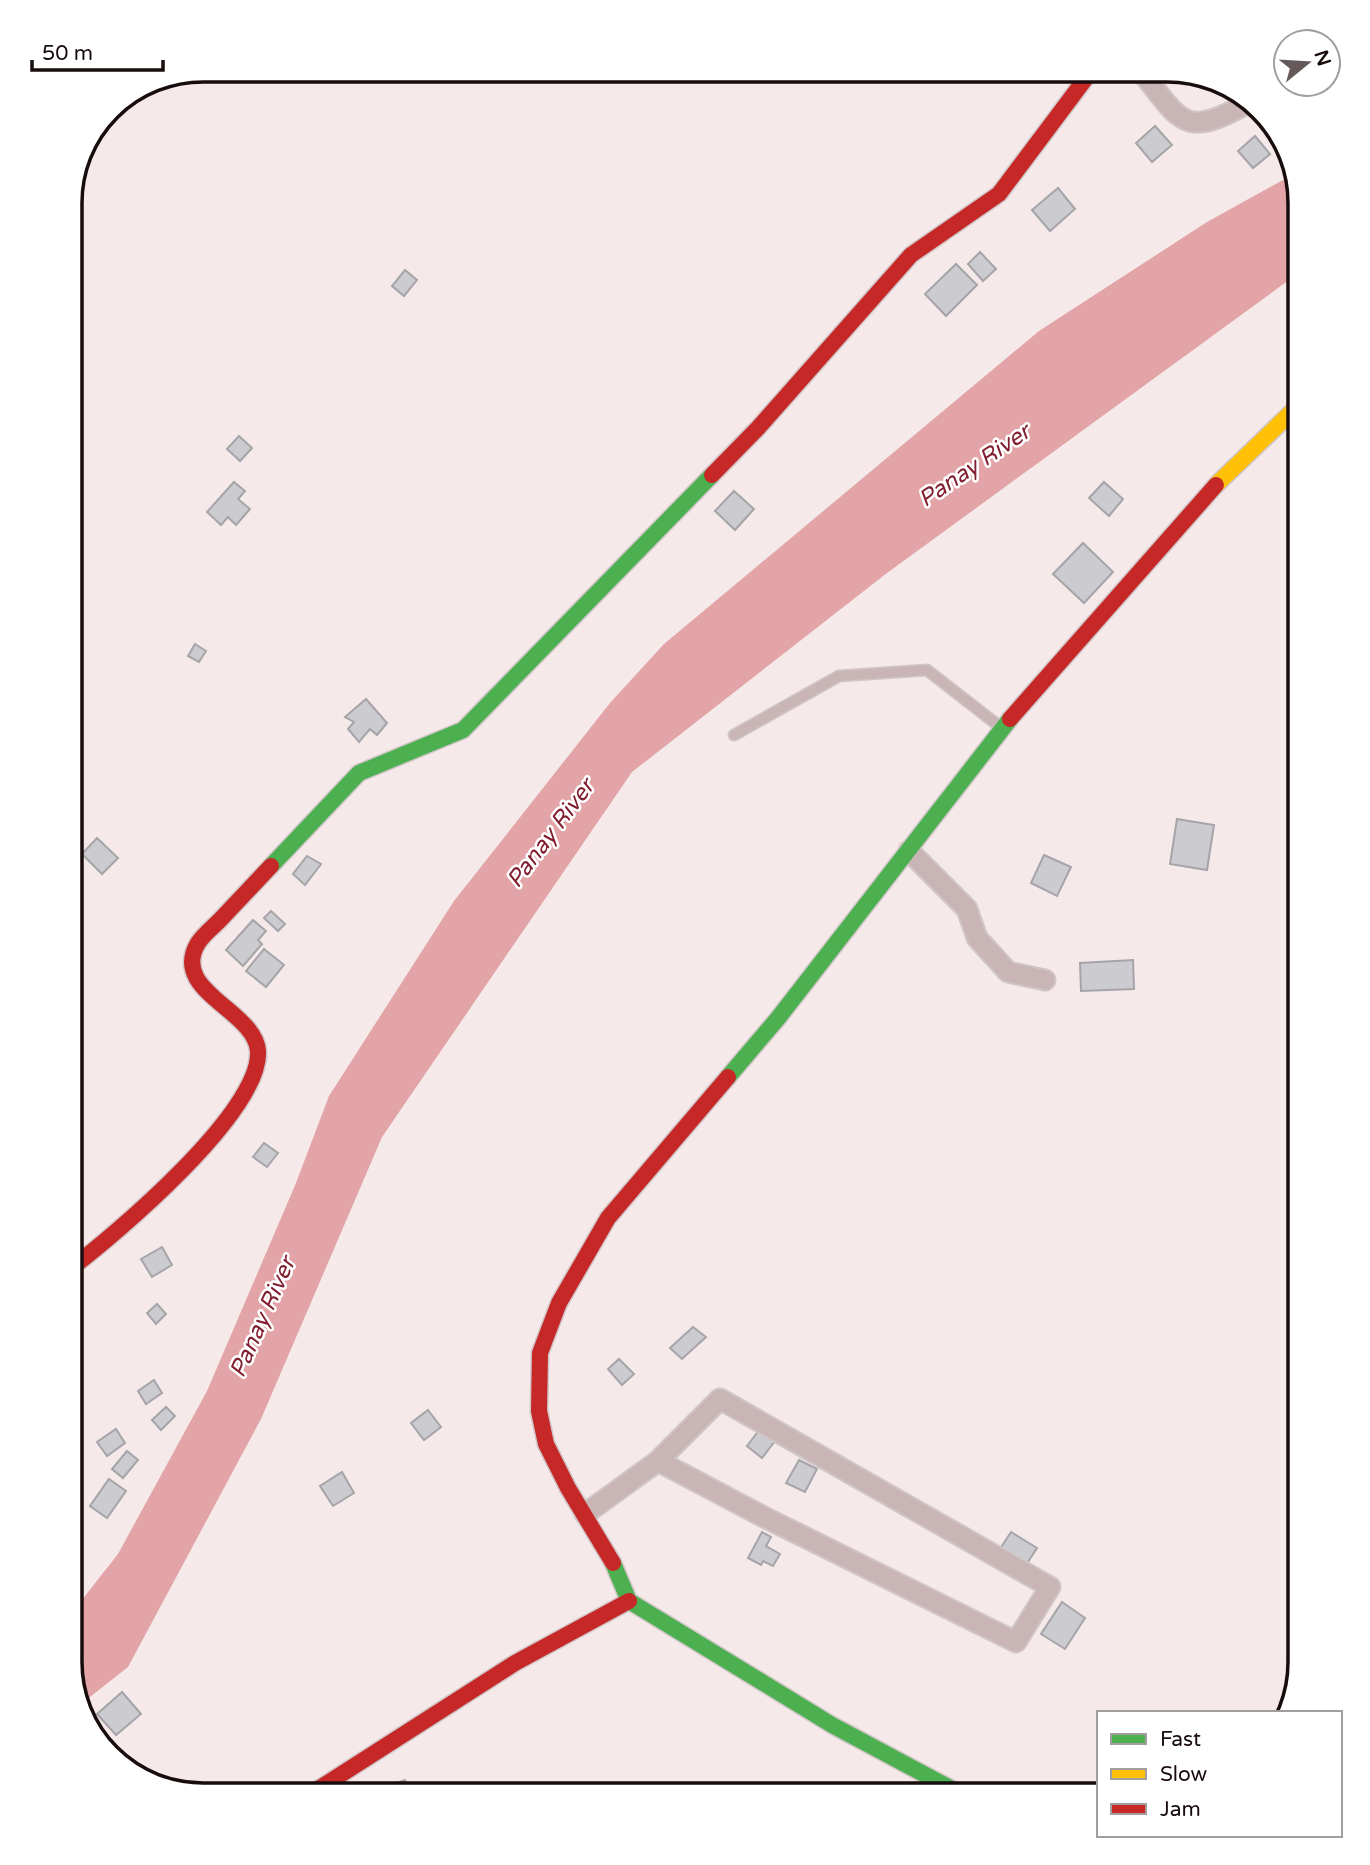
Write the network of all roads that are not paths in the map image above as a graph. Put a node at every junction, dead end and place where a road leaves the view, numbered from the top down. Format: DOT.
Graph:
graph roads {
  1 [pos="1082,83"];
  2 [pos="1150,83"];
  3 [pos="1241,107"];
  4 [pos="1288,416"];
  5 [pos="1002,729"];
  6 [pos="734,735"];
  7 [pos="909,851"];
  8 [pos="1045,980"];
  9 [pos="82,1261"];
  10 [pos="658,1461"];
  11 [pos="585,1514"];
  12 [pos="628,1601"];
  13 [pos="329,1782"];
  14 [pos="940,1783"];
  1 -- 9 [label="street"];
  2 -- 3 [label="street"];
  4 -- 5 [label="street"];
  5 -- 6 [label="lane"];
  5 -- 7 [label="street"];
  7 -- 8 [label="street"];
  7 -- 11 [label="street"];
  10 -- 10 [label="street"];
  10 -- 11 [label="street"];
  11 -- 12 [label="street"];
  12 -- 13 [label="street"];
  12 -- 14 [label="street"];
}
